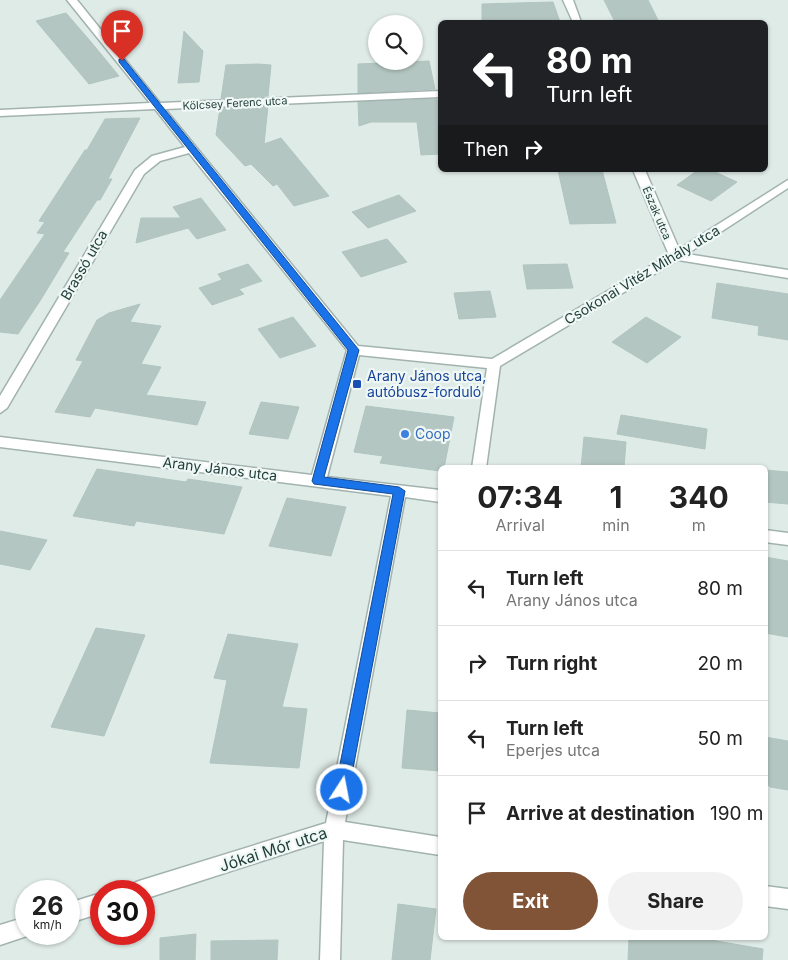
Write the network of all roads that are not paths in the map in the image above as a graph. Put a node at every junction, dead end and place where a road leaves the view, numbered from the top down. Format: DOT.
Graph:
graph roads {
  1 [pos="72,0"];
  2 [pos="568,0"];
  3 [pos="576,20"];
  4 [pos="438,94"];
  5 [pos="159,106"];
  6 [pos="0,113"];
  7 [pos="191,149"];
  8 [pos="640,172"];
  9 [pos="788,183"];
  10 [pos="676,256"];
  11 [pos="788,274"];
  12 [pos="354,350"];
  13 [pos="494,364"];
  14 [pos="0,408"];
  15 [pos="0,442"];
  16 [pos="479,465"];
  17 [pos="318,481"];
  18 [pos="399,491"];
  19 [pos="438,496"];
  20 [pos="768,536"];
  21 [pos="788,538"];
  22 [pos="334,829"];
  23 [pos="438,846"];
  24 [pos="155,886"];
  25 [pos="768,896"];
  26 [pos="788,899"];
  27 [pos="15,930"];
  28 [pos="0,935"];
  29 [pos="330,960"];
  1 -- 5 [label="street"];
  2 -- 3 [label="street"];
  4 -- 5 [label="street, Kölcsey Ferenc utca"];
  5 -- 6 [label="street, Kölcsey Ferenc utca"];
  5 -- 7 [label="street"];
  7 -- 12 [label="street"];
  7 -- 14 [label="street, Brassó utca"];
  8 -- 10 [label="street, Észak utca"];
  9 -- 10 [label="street, Csokonai Vitéz Mihály utca"];
  10 -- 11 [label="street"];
  10 -- 13 [label="street, Csokonai Vitéz Mihály utca"];
  12 -- 13 [label="street"];
  12 -- 17 [label="street"];
  13 -- 16 [label="street"];
  15 -- 17 [label="street, Arany János utca"];
  17 -- 18 [label="street, Arany János utca"];
  18 -- 19 [label="street, Arany János utca"];
  18 -- 22 [label="street"];
  20 -- 21 [label="street"];
  22 -- 23 [label="street, Jókai Mór utca"];
  22 -- 24 [label="street, Jókai Mór utca"];
  22 -- 29 [label="street"];
  25 -- 26 [label="street"];
  27 -- 28 [label="street"];
}
